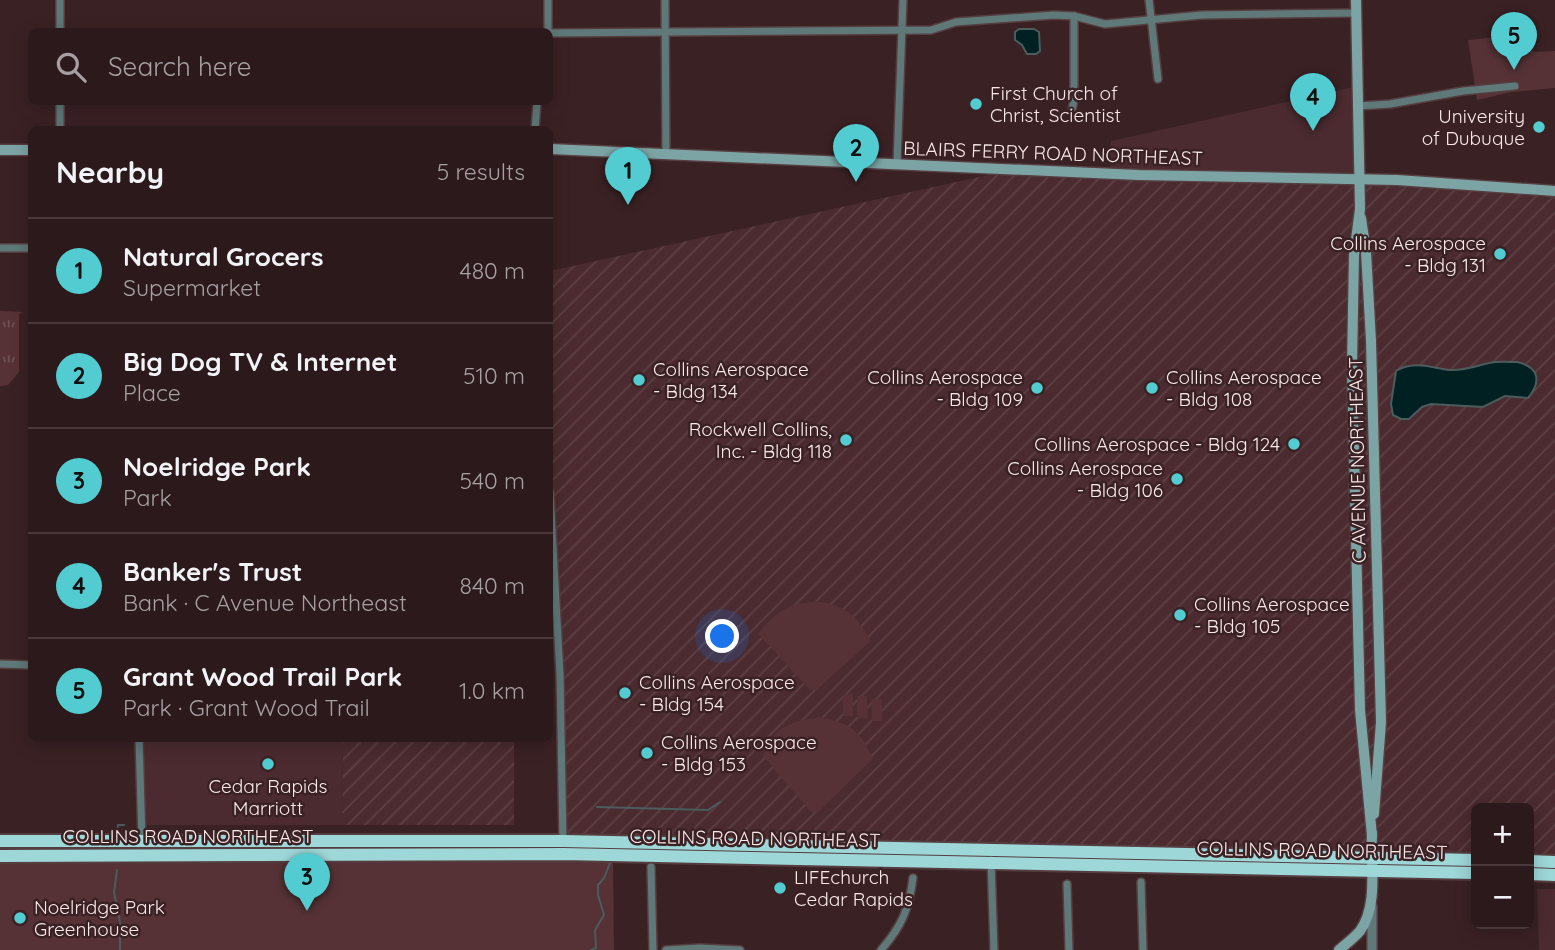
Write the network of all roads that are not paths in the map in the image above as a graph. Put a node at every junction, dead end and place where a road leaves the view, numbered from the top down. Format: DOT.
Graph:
graph roads {
  1 [pos="60,0"];
  2 [pos="548,0"];
  3 [pos="665,0"];
  4 [pos="903,0"];
  5 [pos="1149,0"];
  6 [pos="1356,0"];
  7 [pos="1356,13"];
  8 [pos="1074,16"];
  9 [pos="1152,20"];
  10 [pos="60,28"];
  11 [pos="549,28"];
  12 [pos="903,31"];
  13 [pos="553,32"];
  14 [pos="665,33"];
  15 [pos="1158,79"];
  16 [pos="1515,86"];
  17 [pos="60,105"];
  18 [pos="537,105"];
  19 [pos="1359,106"];
  20 [pos="1072,111"];
  21 [pos="60,126"];
  22 [pos="534,126"];
  23 [pos="553,149"];
  24 [pos="0,150"];
  25 [pos="28,150"];
  26 [pos="666,153"];
  27 [pos="897,163"];
  28 [pos="1359,179"];
  29 [pos="1555,191"];
  30 [pos="1360,209"];
  31 [pos="0,248"];
  32 [pos="28,248"];
  33 [pos="553,567"];
  34 [pos="0,664"];
  35 [pos="28,665"];
  36 [pos="553,675"];
  37 [pos="560,675"];
  38 [pos="139,742"];
  39 [pos="1372,836"];
  40 [pos="0,841"];
  41 [pos="142,842"];
  42 [pos="563,848"];
  43 [pos="0,856"];
  44 [pos="33,856"];
  45 [pos="991,856"];
  46 [pos="1471,860"];
  47 [pos="1534,861"];
  48 [pos="1555,862"];
  49 [pos="1372,864"];
  50 [pos="651,867"];
  51 [pos="1471,873"];
  52 [pos="1534,874"];
  53 [pos="1555,875"];
  54 [pos="913,878"];
  55 [pos="1142,882"];
  56 [pos="1067,884"];
  57 [pos="1371,897"];
  58 [pos="653,950"];
  59 [pos="666,950"];
  60 [pos="740,950"];
  61 [pos="881,950"];
  62 [pos="994,950"];
  63 [pos="1069,950"];
  64 [pos="1143,950"];
  65 [pos="1339,950"];
  66 [pos="1372,950"];
  1 -- 10 [label="street"];
  2 -- 11 [label="street"];
  3 -- 14 [label="street"];
  4 -- 12 [label="street"];
  5 -- 9 [label="street"];
  6 -- 7 [label="main road, C AVENUE NORTHEAST"];
  7 -- 9 [label="street"];
  7 -- 19 [label="main road, C AVENUE NORTHEAST"];
  8 -- 9 [label="street"];
  8 -- 12 [label="street"];
  8 -- 20 [label="street"];
  9 -- 15 [label="street"];
  12 -- 14 [label="street"];
  12 -- 27 [label="street"];
  13 -- 14 [label="street"];
  14 -- 26 [label="street"];
  16 -- 19 [label="street"];
  17 -- 21 [label="street"];
  18 -- 22 [label="street"];
  19 -- 28 [label="main road, C AVENUE NORTHEAST"];
  23 -- 26 [label="main road, BLAIRS FERRY ROAD NORTHEAST"];
  24 -- 25 [label="main road"];
  26 -- 27 [label="main road, BLAIRS FERRY ROAD NORTHEAST"];
  27 -- 28 [label="main road, BLAIRS FERRY ROAD NORTHEAST"];
  28 -- 29 [label="main road, BLAIRS FERRY ROAD NORTHEAST"];
  28 -- 30 [label="main road, C AVENUE NORTHEAST"];
  30 -- 39 [label="main road, C AVENUE NORTHEAST"];
  30 -- 39 [label="main road, C AVENUE NORTHEAST"];
  31 -- 32 [label="street"];
  33 -- 37 [label="street"];
  34 -- 35 [label="street"];
  36 -- 37 [label="street"];
  37 -- 42 [label="street"];
  38 -- 41 [label="street"];
  39 -- 49 [label="main road, C AVENUE NORTHEAST"];
  40 -- 41 [label="highway, COLLINS ROAD NORTHEAST"];
  41 -- 42 [label="highway, COLLINS ROAD NORTHEAST"];
  41 -- 44 [label="highway, COLLINS ROAD NORTHEAST"];
  42 -- 44 [label="highway, COLLINS ROAD NORTHEAST"];
  42 -- 45 [label="highway, COLLINS ROAD NORTHEAST"];
  43 -- 44 [label="highway, COLLINS ROAD NORTHEAST"];
  45 -- 49 [label="highway, COLLINS ROAD NORTHEAST"];
  45 -- 62 [label="street"];
  46 -- 49 [label="highway, COLLINS ROAD NORTHEAST"];
  47 -- 48 [label="highway"];
  49 -- 51 [label="highway, COLLINS ROAD NORTHEAST"];
  49 -- 57 [label="main road, C AVENUE NORTHEAST"];
  50 -- 58 [label="street"];
  52 -- 53 [label="highway"];
  54 -- 61 [label="street"];
  55 -- 64 [label="street"];
  56 -- 63 [label="street"];
  57 -- 65 [label="main road"];
  57 -- 66 [label="street, C AVENUE NORTHEAST"];
  59 -- 60 [label="street"];
}
